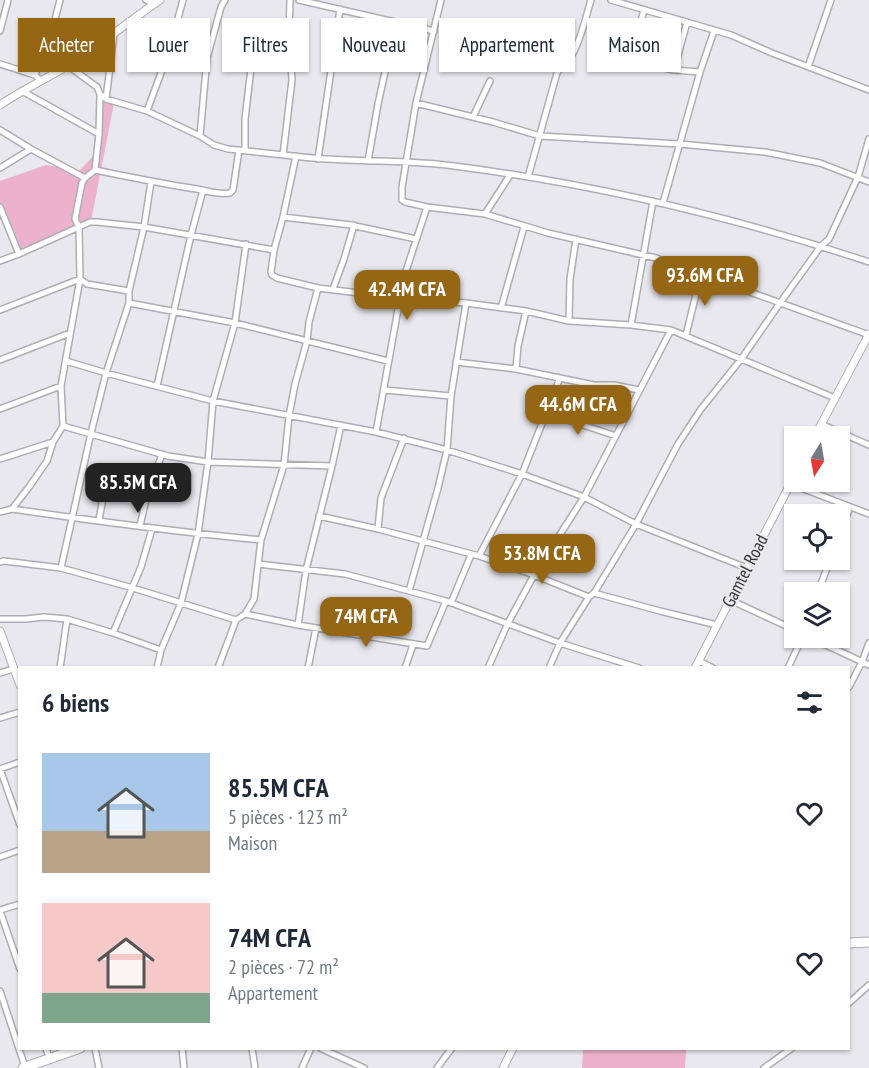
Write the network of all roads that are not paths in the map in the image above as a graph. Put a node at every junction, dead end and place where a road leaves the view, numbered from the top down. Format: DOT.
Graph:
graph roads {
  1 [pos="8,0"];
  2 [pos="60,0"];
  3 [pos="146,0"];
  4 [pos="183,0"];
  5 [pos="225,0"];
  6 [pos="290,0"];
  7 [pos="299,0"];
  8 [pos="441,0"];
  9 [pos="591,0"];
  10 [pos="611,0"];
  11 [pos="831,0"];
  12 [pos="157,2"];
  13 [pos="623,2"];
  14 [pos="340,9"];
  15 [pos="644,10"];
  16 [pos="178,18"];
  17 [pos="379,18"];
  18 [pos="642,18"];
  19 [pos="687,22"];
  20 [pos="427,29"];
  21 [pos="0,30"];
  22 [pos="434,31"];
  23 [pos="714,31"];
  24 [pos="115,33"];
  25 [pos="681,44"];
  26 [pos="210,47"];
  27 [pos="0,64"];
  28 [pos="808,67"];
  29 [pos="681,71"];
  30 [pos="51,72"];
  31 [pos="77,72"];
  32 [pos="109,72"];
  33 [pos="161,72"];
  34 [pos="206,72"];
  35 [pos="250,72"];
  36 [pos="385,72"];
  37 [pos="700,72"];
  38 [pos="38,78"];
  39 [pos="490,81"];
  40 [pos="869,90"];
  41 [pos="22,91"];
  42 [pos="100,94"];
  43 [pos="106,99"];
  44 [pos="416,103"];
  45 [pos="0,105"];
  46 [pos="147,111"];
  47 [pos="473,117"];
  48 [pos="0,130"];
  49 [pos="99,134"];
  50 [pos="200,136"];
  51 [pos="540,136"];
  52 [pos="869,139"];
  53 [pos="680,144"];
  54 [pos="31,149"];
  55 [pos="242,150"];
  56 [pos="283,155"];
  57 [pos="296,156"];
  58 [pos="318,159"];
  59 [pos="368,161"];
  60 [pos="405,162"];
  61 [pos="0,168"];
  62 [pos="95,170"];
  63 [pos="510,175"];
  64 [pos="528,177"];
  65 [pos="858,177"];
  66 [pos="85,178"];
  67 [pos="151,182"];
  68 [pos="869,182"];
  69 [pos="204,190"];
  70 [pos="653,201"];
  71 [pos="663,203"];
  72 [pos="0,207"];
  73 [pos="428,207"];
  74 [pos="484,214"];
  75 [pos="283,217"];
  76 [pos="354,225"];
  77 [pos="78,227"];
  78 [pos="144,227"];
  79 [pos="524,227"];
  80 [pos="191,235"];
  81 [pos="416,239"];
  82 [pos="576,239"];
  83 [pos="246,244"];
  84 [pos="822,246"];
  85 [pos="274,250"];
  86 [pos="19,254"];
  87 [pos="643,256"];
  88 [pos="0,261"];
  89 [pos="869,262"];
  90 [pos="701,274"];
  91 [pos="80,279"];
  92 [pos="318,288"];
  93 [pos="333,289"];
  94 [pos="129,291"];
  95 [pos="400,298"];
  96 [pos="129,303"];
  97 [pos="466,303"];
  98 [pos="780,303"];
  99 [pos="501,308"];
  100 [pos="0,310"];
  101 [pos="174,311"];
  102 [pos="526,311"];
  103 [pos="569,321"];
  104 [pos="235,323"];
  105 [pos="631,325"];
  106 [pos="671,330"];
  107 [pos="70,333"];
  108 [pos="869,334"];
  109 [pos="686,335"];
  110 [pos="307,341"];
  111 [pos="742,358"];
  112 [pos="0,360"];
  113 [pos="66,361"];
  114 [pos="388,361"];
  115 [pos="456,362"];
  116 [pos="516,369"];
  117 [pos="106,373"];
  118 [pos="560,378"];
  119 [pos="61,386"];
  120 [pos="157,386"];
  121 [pos="384,390"];
  122 [pos="639,390"];
  123 [pos="451,396"];
  124 [pos="835,398"];
  125 [pos="213,401"];
  126 [pos="0,409"];
  127 [pos="547,413"];
  128 [pos="289,416"];
  129 [pos="821,424"];
  130 [pos="341,425"];
  131 [pos="63,426"];
  132 [pos="376,432"];
  133 [pos="91,433"];
  134 [pos="616,436"];
  135 [pos="404,438"];
  136 [pos="53,442"];
  137 [pos="869,445"];
  138 [pos="447,450"];
  139 [pos="162,454"];
  140 [pos="0,459"];
  141 [pos="208,462"];
  142 [pos="284,465"];
  143 [pos="332,466"];
  144 [pos="522,474"];
  145 [pos="104,492"];
  146 [pos="787,492"];
  147 [pos="812,492"];
  148 [pos="584,497"];
  149 [pos="842,504"];
  150 [pos="850,507"];
  151 [pos="12,509"];
  152 [pos="0,512"];
  153 [pos="869,514"];
  154 [pos="319,516"];
  155 [pos="72,517"];
  156 [pos="99,520"];
  157 [pos="636,524"];
  158 [pos="140,526"];
  159 [pos="152,529"];
  160 [pos="378,529"];
  161 [pos="198,534"];
  162 [pos="261,540"];
  163 [pos="424,542"];
  164 [pos="471,555"];
  165 [pos="479,556"];
  166 [pos="0,562"];
  167 [pos="258,564"];
  168 [pos="61,568"];
  169 [pos="747,568"];
  170 [pos="306,570"];
  171 [pos="534,575"];
  172 [pos="133,588"];
  173 [pos="409,591"];
  174 [pos="591,595"];
  175 [pos="730,600"];
  176 [pos="448,602"];
  177 [pos="181,603"];
  178 [pos="246,614"];
  179 [pos="0,619"];
  180 [pos="67,619"];
  181 [pos="236,620"];
  182 [pos="508,623"];
  183 [pos="298,625"];
  184 [pos="717,625"];
  185 [pos="784,625"];
  186 [pos="316,628"];
  187 [pos="0,631"];
  188 [pos="113,633"];
  189 [pos="560,643"];
  190 [pos="869,643"];
  191 [pos="413,645"];
  192 [pos="797,648"];
  193 [pos="832,648"];
  194 [pos="161,650"];
  195 [pos="862,662"];
  196 [pos="697,664"];
  197 [pos="869,665"];
  198 [pos="60,666"];
  199 [pos="159,666"];
  200 [pos="219,666"];
  201 [pos="309,666"];
  202 [pos="406,666"];
  203 [pos="489,666"];
  204 [pos="550,666"];
  205 [pos="633,666"];
  206 [pos="789,666"];
  207 [pos="13,669"];
  208 [pos="0,673"];
  209 [pos="18,680"];
  210 [pos="850,685"];
  211 [pos="18,713"];
  212 [pos="0,718"];
  213 [pos="18,763"];
  214 [pos="0,769"];
  215 [pos="18,819"];
  216 [pos="18,851"];
  217 [pos="0,857"];
  218 [pos="18,905"];
  219 [pos="0,910"];
  220 [pos="868,940"];
  221 [pos="850,943"];
  222 [pos="18,963"];
  223 [pos="869,985"];
  224 [pos="0,993"];
  225 [pos="850,1002"];
  226 [pos="18,1049"];
  227 [pos="18,1050"];
  228 [pos="73,1050"];
  229 [pos="95,1050"];
  230 [pos="182,1050"];
  231 [pos="252,1050"];
  232 [pos="310,1050"];
  233 [pos="324,1050"];
  234 [pos="450,1050"];
  235 [pos="512,1050"];
  236 [pos="789,1050"];
  237 [pos="44,1059"];
  238 [pos="361,1067"];
  239 [pos="766,1067"];
  240 [pos="24,1068"];
  241 [pos="99,1068"];
  242 [pos="184,1068"];
  243 [pos="255,1068"];
  244 [pos="302,1068"];
  245 [pos="437,1068"];
  246 [pos="503,1068"];
  1 -- 21 [label="street"];
  2 -- 38 [label="street"];
  3 -- 12 [label="street"];
  4 -- 16 [label="street"];
  5 -- 26 [label="street"];
  6 -- 56 [label="street"];
  7 -- 14 [label="street"];
  8 -- 22 [label="street"];
  9 -- 51 [label="street"];
  10 -- 13 [label="street"];
  11 -- 28 [label="street"];
  12 -- 24 [label="street"];
  13 -- 15 [label="street"];
  14 -- 17 [label="street"];
  14 -- 58 [label="street"];
  15 -- 18 [label="street"];
  15 -- 19 [label="street"];
  19 -- 23 [label="street"];
  19 -- 25 [label="street"];
  20 -- 22 [label="street"];
  22 -- 44 [label="street"];
  23 -- 28 [label="street"];
  23 -- 37 [label="street"];
  27 -- 38 [label="street"];
  28 -- 40 [label="street"];
  29 -- 37 [label="street"];
  30 -- 38 [label="street"];
  31 -- 42 [label="street"];
  32 -- 43 [label="street"];
  33 -- 46 [label="street"];
  34 -- 50 [label="street"];
  35 -- 55 [label="street"];
  36 -- 59 [label="street"];
  37 -- 53 [label="street"];
  38 -- 41 [label="street"];
  39 -- 47 [label="street"];
  41 -- 45 [label="street"];
  41 -- 49 [label="street"];
  42 -- 43 [label="street"];
  42 -- 49 [label="street"];
  43 -- 46 [label="street"];
  44 -- 47 [label="street"];
  44 -- 60 [label="street"];
  46 -- 50 [label="street"];
  47 -- 51 [label="street"];
  48 -- 54 [label="street"];
  49 -- 62 [label="street"];
  50 -- 55 [label="street"];
  51 -- 53 [label="street"];
  51 -- 64 [label="street"];
  52 -- 65 [label="street"];
  53 -- 65 [label="street"];
  53 -- 71 [label="street"];
  54 -- 61 [label="street"];
  54 -- 66 [label="street"];
  55 -- 56 [label="street"];
  55 -- 69 [label="street"];
  56 -- 57 [label="street"];
  57 -- 58 [label="street"];
  57 -- 75 [label="street"];
  58 -- 59 [label="street"];
  59 -- 60 [label="street"];
  60 -- 63 [label="street"];
  60 -- 73 [label="street"];
  62 -- 66 [label="street"];
  62 -- 67 [label="street"];
  63 -- 64 [label="street"];
  63 -- 74 [label="street"];
  64 -- 70 [label="street"];
  65 -- 68 [label="street"];
  65 -- 84 [label="street"];
  66 -- 77 [label="street"];
  67 -- 69 [label="street"];
  67 -- 78 [label="street"];
  69 -- 80 [label="street"];
  70 -- 71 [label="street"];
  70 -- 87 [label="street"];
  71 -- 84 [label="street"];
  72 -- 86 [label="street"];
  73 -- 74 [label="street"];
  73 -- 81 [label="street"];
  74 -- 79 [label="street"];
  75 -- 76 [label="street"];
  75 -- 85 [label="street"];
  76 -- 81 [label="street"];
  76 -- 93 [label="street"];
  77 -- 78 [label="street"];
  77 -- 86 [label="street"];
  77 -- 91 [label="street"];
  78 -- 80 [label="street"];
  78 -- 94 [label="street"];
  79 -- 82 [label="street"];
  79 -- 99 [label="street"];
  80 -- 83 [label="street"];
  80 -- 101 [label="street"];
  81 -- 95 [label="street"];
  82 -- 87 [label="street"];
  82 -- 103 [label="street"];
  83 -- 85 [label="street"];
  83 -- 104 [label="street"];
  84 -- 89 [label="street"];
  84 -- 98 [label="street"];
  85 -- 92 [label="street"];
  86 -- 88 [label="street"];
  87 -- 90 [label="street"];
  87 -- 105 [label="street"];
  90 -- 98 [label="street"];
  90 -- 109 [label="street"];
  91 -- 94 [label="street"];
  91 -- 100 [label="street"];
  91 -- 107 [label="street"];
  92 -- 93 [label="street"];
  92 -- 110 [label="street"];
  93 -- 95 [label="street"];
  94 -- 96 [label="street"];
  95 -- 97 [label="street"];
  95 -- 114 [label="street"];
  96 -- 101 [label="street"];
  96 -- 117 [label="street"];
  97 -- 99 [label="street"];
  97 -- 115 [label="street"];
  98 -- 108 [label="street"];
  98 -- 111 [label="street"];
  99 -- 102 [label="street"];
  101 -- 104 [label="street"];
  101 -- 120 [label="street"];
  102 -- 103 [label="street"];
  102 -- 116 [label="street"];
  103 -- 105 [label="street"];
  104 -- 110 [label="street"];
  104 -- 125 [label="street"];
  105 -- 106 [label="street"];
  106 -- 109 [label="street"];
  106 -- 122 [label="street"];
  107 -- 112 [label="street"];
  107 -- 113 [label="street"];
  108 -- 124 [label="street"];
  109 -- 111 [label="street"];
  110 -- 114 [label="street"];
  110 -- 128 [label="street"];
  111 -- 124 [label="street"];
  111 -- 157 [label="street"];
  113 -- 117 [label="street"];
  113 -- 119 [label="street"];
  114 -- 121 [label="street"];
  115 -- 116 [label="street"];
  115 -- 123 [label="street"];
  116 -- 118 [label="street"];
  117 -- 120 [label="street"];
  117 -- 133 [label="street"];
  118 -- 122 [label="street"];
  118 -- 127 [label="street"];
  119 -- 126 [label="street"];
  119 -- 131 [label="street"];
  120 -- 125 [label="street"];
  121 -- 123 [label="street"];
  121 -- 132 [label="street"];
  122 -- 134 [label="street"];
  123 -- 138 [label="street"];
  124 -- 129 [label="street"];
  125 -- 128 [label="street"];
  125 -- 141 [label="street"];
  127 -- 134 [label="street"];
  127 -- 144 [label="street"];
  128 -- 130 [label="street"];
  128 -- 142 [label="street"];
  129 -- 137 [label="street"];
  130 -- 132 [label="street"];
  130 -- 143 [label="street"];
  131 -- 133 [label="street"];
  131 -- 136 [label="street"];
  132 -- 135 [label="street"];
  133 -- 139 [label="street"];
  133 -- 155 [label="street"];
  134 -- 148 [label="street"];
  135 -- 138 [label="street"];
  135 -- 160 [label="street"];
  136 -- 140 [label="street"];
  136 -- 151 [label="street"];
  138 -- 144 [label="street"];
  138 -- 163 [label="street"];
  139 -- 141 [label="street"];
  139 -- 158 [label="street"];
  141 -- 142 [label="street"];
  141 -- 161 [label="street"];
  142 -- 143 [label="street"];
  142 -- 162 [label="street"];
  143 -- 154 [label="street"];
  144 -- 148 [label="street"];
  144 -- 165 [label="street"];
  145 -- 156 [label="street"];
  146 -- 169 [label="street, Gamtel Road"];
  147 -- 149 [label="street"];
  148 -- 157 [label="street"];
  148 -- 171 [label="street"];
  150 -- 153 [label="street"];
  151 -- 152 [label="street"];
  151 -- 155 [label="street"];
  154 -- 160 [label="street"];
  154 -- 170 [label="street"];
  155 -- 156 [label="street"];
  155 -- 168 [label="street"];
  156 -- 158 [label="street"];
  157 -- 169 [label="street"];
  157 -- 174 [label="street"];
  158 -- 159 [label="street"];
  159 -- 161 [label="street"];
  159 -- 172 [label="street"];
  160 -- 163 [label="street"];
  161 -- 162 [label="street"];
  161 -- 177 [label="street"];
  162 -- 167 [label="street"];
  163 -- 164 [label="street"];
  163 -- 173 [label="street"];
  164 -- 165 [label="street"];
  164 -- 176 [label="street"];
  165 -- 171 [label="street"];
  166 -- 168 [label="street"];
  167 -- 170 [label="street"];
  167 -- 178 [label="street"];
  168 -- 172 [label="street"];
  169 -- 175 [label="street, Gamtel Road"];
  170 -- 173 [label="street"];
  170 -- 183 [label="street"];
  171 -- 174 [label="street"];
  171 -- 182 [label="street"];
  172 -- 177 [label="street"];
  172 -- 188 [label="street"];
  173 -- 176 [label="street"];
  174 -- 184 [label="street"];
  174 -- 189 [label="street"];
  175 -- 184 [label="street, Gamtel Road"];
  175 -- 185 [label="street"];
  176 -- 182 [label="street"];
  176 -- 191 [label="street"];
  177 -- 181 [label="street"];
  177 -- 194 [label="street"];
  178 -- 181 [label="street"];
  178 -- 183 [label="street"];
  179 -- 180 [label="street"];
  180 -- 188 [label="street"];
  180 -- 198 [label="street"];
  181 -- 200 [label="street"];
  182 -- 189 [label="street"];
  182 -- 203 [label="street"];
  183 -- 186 [label="street"];
  184 -- 196 [label="street, Gamtel Road"];
  186 -- 191 [label="street"];
  186 -- 201 [label="street"];
  187 -- 207 [label="street"];
  188 -- 194 [label="street"];
  189 -- 204 [label="street"];
  189 -- 205 [label="street"];
  190 -- 195 [label="street"];
  191 -- 202 [label="street"];
  192 -- 206 [label="street"];
  193 -- 195 [label="street"];
  194 -- 199 [label="street"];
  195 -- 197 [label="street"];
  195 -- 210 [label="street"];
  207 -- 208 [label="street"];
  207 -- 209 [label="street"];
  211 -- 212 [label="street"];
  213 -- 214 [label="street"];
  214 -- 215 [label="street"];
  216 -- 217 [label="street"];
  218 -- 219 [label="street"];
  219 -- 222 [label="street"];
  220 -- 221 [label="main road"];
  223 -- 225 [label="street"];
  224 -- 226 [label="street"];
  227 -- 240 [label="street"];
  228 -- 237 [label="main road"];
  229 -- 241 [label="street"];
  230 -- 242 [label="street"];
  231 -- 243 [label="street"];
  232 -- 244 [label="street"];
  233 -- 238 [label="street"];
  234 -- 245 [label="street"];
  235 -- 246 [label="street"];
  236 -- 239 [label="street"];
  237 -- 240 [label="main road"];
}
